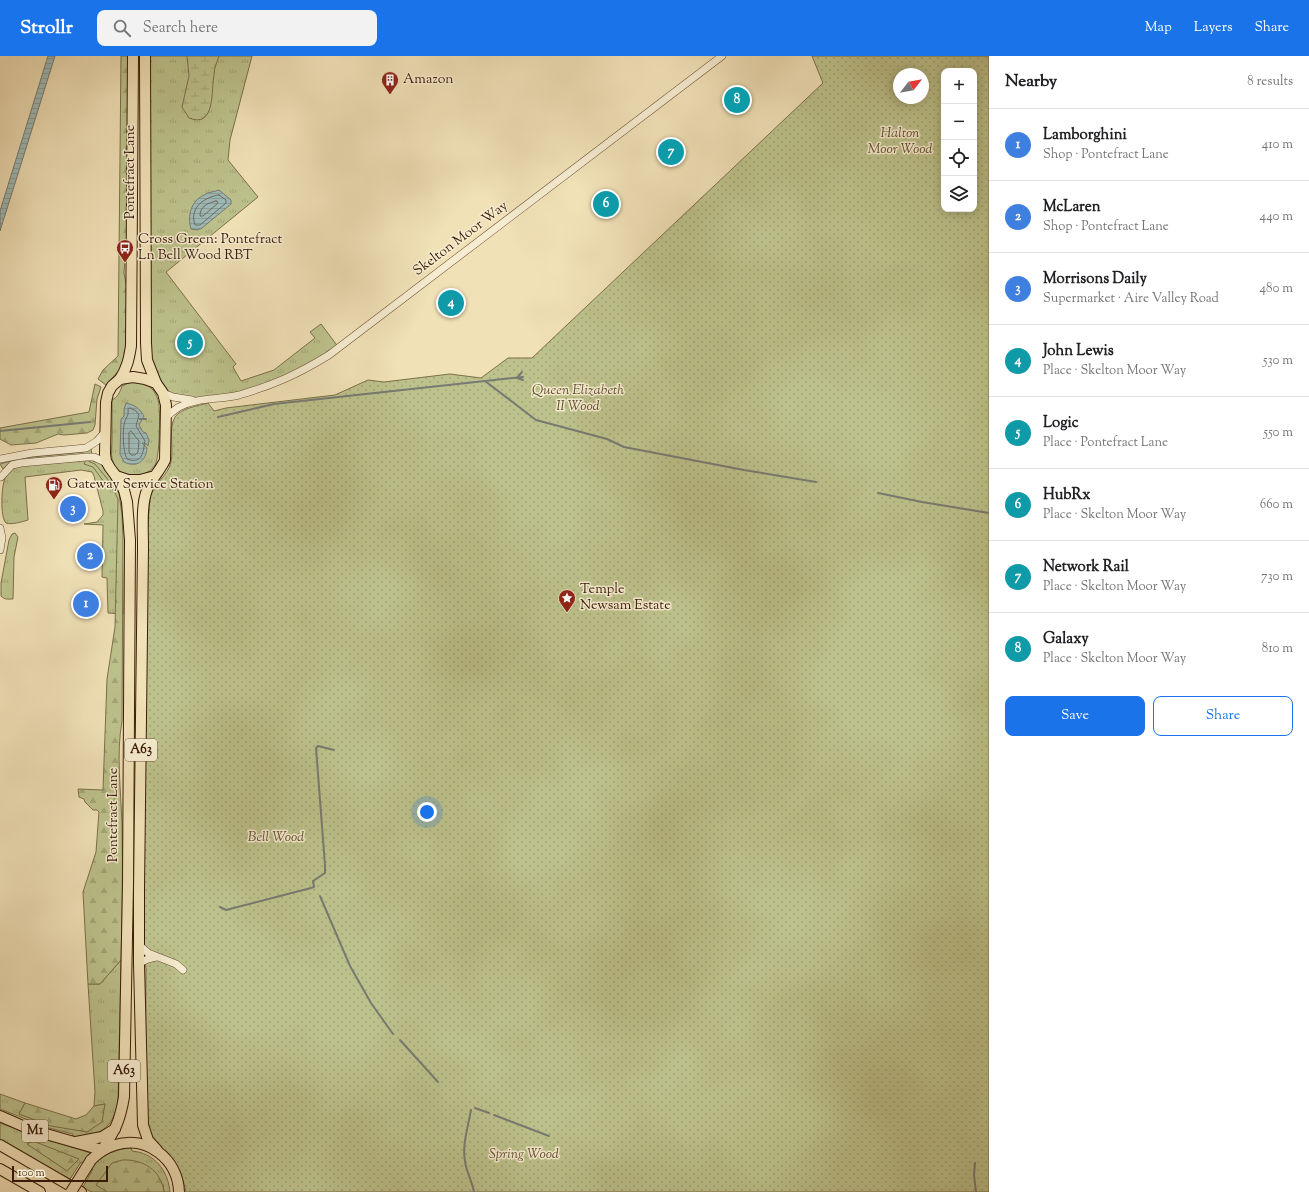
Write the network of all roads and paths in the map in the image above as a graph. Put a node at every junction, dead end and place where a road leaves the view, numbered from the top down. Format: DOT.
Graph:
graph roads {
  1 [pos="133,56"];
  2 [pos="145,56"];
  3 [pos="722,56"];
  4 [pos="120,379"];
  5 [pos="156,383"];
  6 [pos="164,393"];
  7 [pos="194,401"];
  8 [pos="165,418"];
  9 [pos="106,432"];
  10 [pos="0,459"];
  11 [pos="107,463"];
  12 [pos="116,476"];
  13 [pos="155,476"];
  14 [pos="0,477"];
  15 [pos="0,528"];
  16 [pos="0,550"];
  17 [pos="140,946"];
  18 [pos="156,957"];
  19 [pos="139,964"];
  20 [pos="183,970"];
  21 [pos="0,1116"];
  22 [pos="117,1127"];
  23 [pos="72,1142"];
  24 [pos="0,1145"];
  25 [pos="102,1150"];
  26 [pos="157,1150"];
  27 [pos="0,1169"];
  28 [pos="40,1192"];
  29 [pos="71,1192"];
  30 [pos="81,1192"];
  31 [pos="180,1192"];
  1 -- 4 [label="highway, Pontefract Lane"];
  2 -- 5 [label="highway, Pontefract Lane"];
  3 -- 7 [label="street, Skelton Moor Way"];
  4 -- 5 [label="highway"];
  4 -- 9 [label="highway"];
  5 -- 6 [label="highway"];
  6 -- 7 [label="street, Skelton Moor Way"];
  6 -- 8 [label="highway, A63"];
  7 -- 8 [label="street, Skelton Moor Way"];
  8 -- 13 [label="highway, A63"];
  9 -- 10 [label="street"];
  9 -- 11 [label="highway"];
  11 -- 12 [label="highway, A63"];
  11 -- 14 [label="street"];
  12 -- 13 [label="highway"];
  12 -- 22 [label="highway, Pontefract Lane / A63"];
  13 -- 17 [label="highway, Pontefract Lane / A63"];
  15 -- 16 [label="street"];
  17 -- 18 [label="street"];
  17 -- 19 [label="highway, Pontefract Lane / A63"];
  18 -- 19 [label="street"];
  18 -- 20 [label="street"];
  19 -- 26 [label="highway, Pontefract Lane / A63"];
  21 -- 23 [label="highway, M1"];
  22 -- 23 [label="highway, M1"];
  22 -- 25 [label="highway, Pontefract Lane / A63"];
  23 -- 25 [label="highway, M1"];
  24 -- 30 [label="highway, M1"];
  25 -- 26 [label="highway"];
  25 -- 29 [label="highway, bridge"];
  26 -- 31 [label="highway, Pontefract Lane"];
  27 -- 28 [label="highway"];
}
